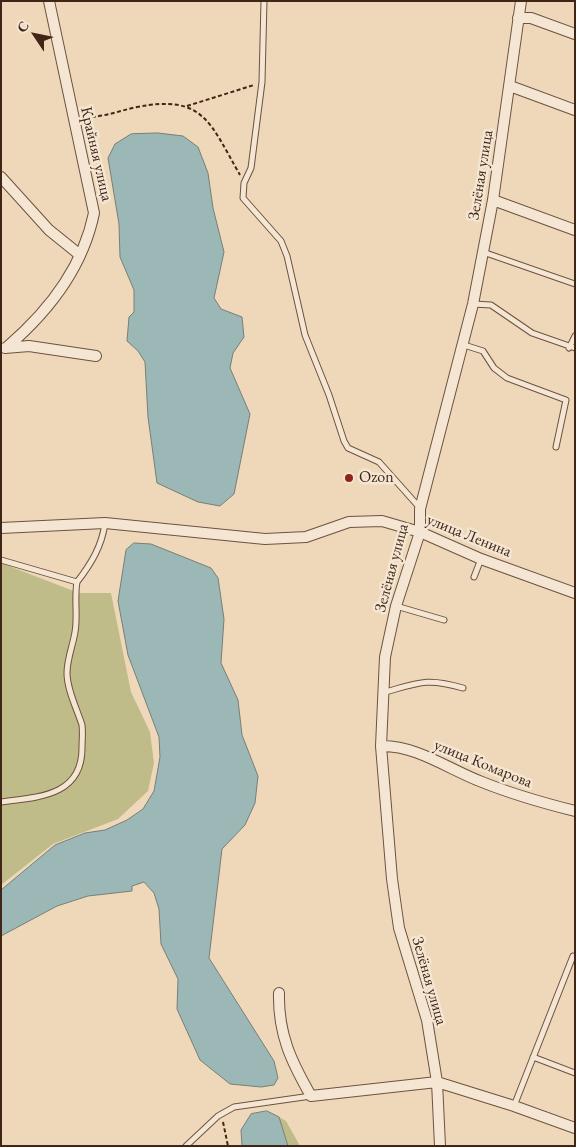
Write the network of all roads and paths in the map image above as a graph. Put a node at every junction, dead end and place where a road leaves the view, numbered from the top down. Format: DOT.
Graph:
graph roads {
  1 [pos="49,1"];
  2 [pos="264,1"];
  3 [pos="521,1"];
  4 [pos="518,18"];
  5 [pos="575,34"];
  6 [pos="262,82"];
  7 [pos="510,86"];
  8 [pos="187,106"];
  9 [pos="575,110"];
  10 [pos="72,117"];
  11 [pos="1,177"];
  12 [pos="244,183"];
  13 [pos="493,200"];
  14 [pos="575,230"];
  15 [pos="483,251"];
  16 [pos="80,255"];
  17 [pos="575,284"];
  18 [pos="473,304"];
  19 [pos="575,336"];
  20 [pos="464,345"];
  21 [pos="4,348"];
  22 [pos="572,348"];
  23 [pos="96,356"];
  24 [pos="556,447"];
  25 [pos="420,509"];
  26 [pos="105,523"];
  27 [pos="1,528"];
  28 [pos="420,532"];
  29 [pos="480,559"];
  30 [pos="1,560"];
  31 [pos="474,577"];
  32 [pos="77,582"];
  33 [pos="575,594"];
  34 [pos="396,606"];
  35 [pos="444,620"];
  36 [pos="463,688"];
  37 [pos="382,693"];
  38 [pos="381,746"];
  39 [pos="1,802"];
  40 [pos="575,811"];
  41 [pos="573,956"];
  42 [pos="279,993"];
  43 [pos="533,1057"];
  44 [pos="575,1073"];
  45 [pos="437,1082"];
  46 [pos="311,1096"];
  47 [pos="514,1106"];
  48 [pos="225,1110"];
  49 [pos="575,1128"];
  50 [pos="186,1146"];
  51 [pos="228,1146"];
  52 [pos="440,1146"];
  1 -- 10 [label="street, Крайняя улица"];
  2 -- 6 [label="lane"];
  3 -- 4 [label="street, Зелёная улица"];
  4 -- 5 [label="street"];
  4 -- 7 [label="street, Зелёная улица"];
  6 -- 8 [label="path"];
  6 -- 12 [label="lane"];
  7 -- 9 [label="street"];
  7 -- 13 [label="street, Зелёная улица"];
  8 -- 10 [label="path"];
  8 -- 12 [label="path"];
  10 -- 16 [label="street, Крайняя улица"];
  11 -- 16 [label="street"];
  12 -- 25 [label="lane"];
  13 -- 14 [label="street"];
  13 -- 15 [label="street, Зелёная улица"];
  15 -- 17 [label="lane"];
  15 -- 18 [label="street, Зелёная улица"];
  16 -- 21 [label="street, Крайняя улица"];
  18 -- 20 [label="street, Зелёная улица"];
  18 -- 22 [label="lane"];
  19 -- 22 [label="lane"];
  20 -- 24 [label="lane"];
  20 -- 25 [label="street, Зелёная улица"];
  21 -- 23 [label="street"];
  25 -- 28 [label="street, Зелёная улица"];
  26 -- 27 [label="street, улица Ленина"];
  26 -- 28 [label="street, улица Ленина"];
  26 -- 32 [label="lane"];
  28 -- 29 [label="street, улица Ленина"];
  28 -- 34 [label="street, Зелёная улица"];
  29 -- 31 [label="lane"];
  29 -- 33 [label="street, улица Ленина"];
  30 -- 32 [label="lane"];
  32 -- 39 [label="lane"];
  34 -- 35 [label="lane"];
  34 -- 37 [label="street, Зелёная улица"];
  36 -- 37 [label="lane"];
  37 -- 38 [label="street, Зелёная улица"];
  38 -- 40 [label="street, улица Комарова"];
  38 -- 45 [label="street, Зелёная улица"];
  41 -- 43 [label="lane"];
  42 -- 46 [label="street"];
  43 -- 44 [label="lane"];
  43 -- 47 [label="lane"];
  45 -- 46 [label="street"];
  45 -- 47 [label="street"];
  45 -- 52 [label="street, Зелёная улица"];
  46 -- 48 [label="lane"];
  47 -- 49 [label="street"];
  48 -- 50 [label="lane"];
  48 -- 51 [label="path"];
}
